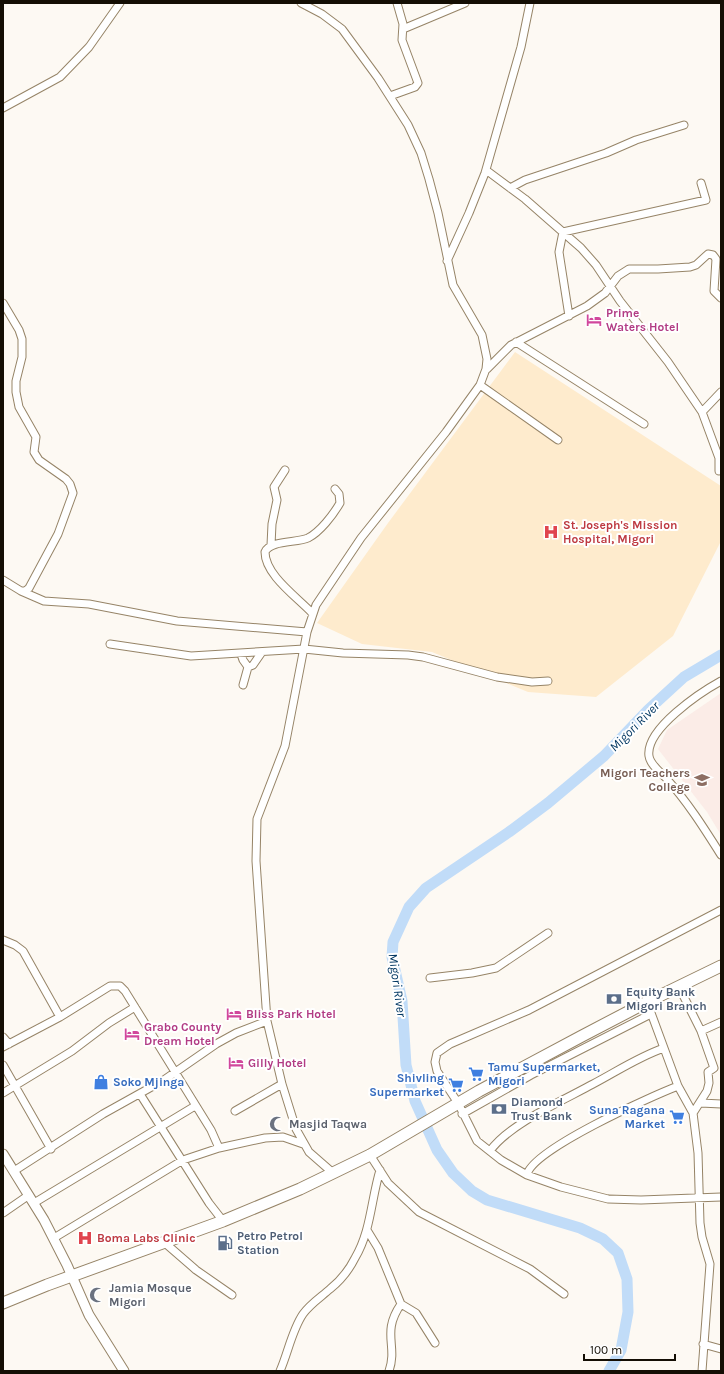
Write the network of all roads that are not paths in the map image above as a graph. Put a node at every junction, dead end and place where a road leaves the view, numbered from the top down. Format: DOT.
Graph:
graph roads {
  1 [pos="120,3"];
  2 [pos="301,3"];
  3 [pos="397,3"];
  4 [pos="464,3"];
  5 [pos="530,3"];
  6 [pos="403,29"];
  7 [pos="390,96"];
  8 [pos="3,108"];
  9 [pos="684,125"];
  10 [pos="486,170"];
  11 [pos="701,183"];
  12 [pos="510,188"];
  13 [pos="562,232"];
  14 [pos="447,261"];
  15 [pos="611,287"];
  16 [pos="721,298"];
  17 [pos="3,303"];
  18 [pos="569,316"];
  19 [pos="516,342"];
  20 [pos="486,369"];
  21 [pos="480,385"];
  22 [pos="721,392"];
  23 [pos="702,412"];
  24 [pos="644,424"];
  25 [pos="558,440"];
  26 [pos="285,470"];
  27 [pos="719,471"];
  28 [pos="335,489"];
  29 [pos="271,546"];
  30 [pos="3,580"];
  31 [pos="21,591"];
  32 [pos="312,613"];
  33 [pos="307,632"];
  34 [pos="110,644"];
  35 [pos="304,649"];
  36 [pos="262,652"];
  37 [pos="241,654"];
  38 [pos="248,667"];
  39 [pos="548,681"];
  40 [pos="721,682"];
  41 [pos="243,685"];
  42 [pos="721,854"];
  43 [pos="721,910"];
  44 [pos="548,933"];
  45 [pos="3,940"];
  46 [pos="721,966"];
  47 [pos="430,978"];
  48 [pos="679,987"];
  49 [pos="647,1002"];
  50 [pos="135,1007"];
  51 [pos="651,1014"];
  52 [pos="60,1017"];
  53 [pos="267,1020"];
  54 [pos="721,1022"];
  55 [pos="700,1031"];
  56 [pos="3,1037"];
  57 [pos="6,1045"];
  58 [pos="664,1048"];
  59 [pos="3,1065"];
  60 [pos="718,1068"];
  61 [pos="175,1072"];
  62 [pos="282,1084"];
  63 [pos="15,1086"];
  64 [pos="678,1086"];
  65 [pos="3,1093"];
  66 [pos="140,1094"];
  67 [pos="701,1103"];
  68 [pos="458,1104"];
  69 [pos="721,1104"];
  70 [pos="195,1106"];
  71 [pos="235,1111"];
  72 [pos="693,1113"];
  73 [pos="462,1114"];
  74 [pos="160,1126"];
  75 [pos="303,1144"];
  76 [pos="219,1148"];
  77 [pos="50,1149"];
  78 [pos="490,1151"];
  79 [pos="3,1154"];
  80 [pos="370,1155"];
  81 [pos="183,1160"];
  82 [pos="380,1170"];
  83 [pos="14,1171"];
  84 [pos="333,1173"];
  85 [pos="527,1174"];
  86 [pos="721,1197"];
  87 [pos="699,1198"];
  88 [pos="32,1199"];
  89 [pos="3,1213"];
  90 [pos="223,1221"];
  91 [pos="367,1230"];
  92 [pos="54,1238"];
  93 [pos="165,1243"];
  94 [pos="72,1276"];
  95 [pos="564,1294"];
  96 [pos="232,1295"];
  97 [pos="3,1303"];
  98 [pos="401,1304"];
  99 [pos="435,1343"];
  100 [pos="703,1344"];
  101 [pos="721,1350"];
  102 [pos="124,1371"];
  103 [pos="280,1371"];
  104 [pos="389,1371"];
  105 [pos="702,1371"];
  1 -- 8 [label="street"];
  2 -- 7 [label="street"];
  3 -- 6 [label="street"];
  4 -- 6 [label="street"];
  5 -- 10 [label="street"];
  6 -- 7 [label="street"];
  7 -- 14 [label="street"];
  9 -- 12 [label="street"];
  10 -- 12 [label="street"];
  10 -- 14 [label="street"];
  11 -- 13 [label="street"];
  12 -- 13 [label="street"];
  13 -- 15 [label="street"];
  13 -- 18 [label="street"];
  14 -- 20 [label="street"];
  15 -- 16 [label="street"];
  15 -- 18 [label="street"];
  15 -- 23 [label="street"];
  17 -- 31 [label="street"];
  18 -- 19 [label="street"];
  19 -- 20 [label="street"];
  19 -- 24 [label="street"];
  20 -- 21 [label="street"];
  21 -- 25 [label="street"];
  21 -- 32 [label="street"];
  22 -- 23 [label="street"];
  23 -- 27 [label="street"];
  26 -- 29 [label="street"];
  28 -- 29 [label="street"];
  29 -- 32 [label="street"];
  30 -- 31 [label="street"];
  31 -- 33 [label="street"];
  32 -- 33 [label="street"];
  33 -- 35 [label="street"];
  34 -- 37 [label="street"];
  35 -- 36 [label="street"];
  35 -- 39 [label="street"];
  35 -- 53 [label="street"];
  36 -- 37 [label="street"];
  36 -- 38 [label="street"];
  37 -- 38 [label="street"];
  38 -- 41 [label="street"];
  40 -- 42 [label="street"];
  43 -- 68 [label="street"];
  44 -- 47 [label="street"];
  45 -- 52 [label="street"];
  46 -- 48 [label="highway"];
  48 -- 49 [label="highway"];
  48 -- 55 [label="street"];
  49 -- 51 [label="street"];
  49 -- 68 [label="highway"];
  50 -- 52 [label="street"];
  50 -- 61 [label="street"];
  50 -- 63 [label="street"];
  51 -- 58 [label="street"];
  51 -- 73 [label="street"];
  52 -- 57 [label="street"];
  53 -- 61 [label="street"];
  53 -- 62 [label="street"];
  54 -- 55 [label="street"];
  55 -- 60 [label="street"];
  56 -- 57 [label="street"];
  58 -- 64 [label="street"];
  58 -- 78 [label="street"];
  59 -- 63 [label="street"];
  60 -- 67 [label="street"];
  61 -- 66 [label="street"];
  61 -- 70 [label="street"];
  62 -- 71 [label="street"];
  62 -- 75 [label="street"];
  63 -- 65 [label="street"];
  63 -- 77 [label="street"];
  64 -- 72 [label="street"];
  64 -- 85 [label="street"];
  66 -- 74 [label="street"];
  66 -- 77 [label="street"];
  67 -- 69 [label="street"];
  67 -- 72 [label="street"];
  68 -- 73 [label="street"];
  68 -- 80 [label="highway"];
  70 -- 74 [label="street"];
  70 -- 76 [label="street"];
  72 -- 87 [label="street"];
  73 -- 78 [label="street"];
  74 -- 81 [label="street"];
  74 -- 88 [label="street"];
  75 -- 76 [label="street"];
  75 -- 84 [label="street"];
  76 -- 81 [label="street"];
  77 -- 83 [label="street"];
  78 -- 85 [label="street"];
  79 -- 83 [label="street"];
  80 -- 82 [label="street"];
  80 -- 84 [label="highway"];
  81 -- 90 [label="street"];
  81 -- 92 [label="street"];
  82 -- 91 [label="street"];
  82 -- 95 [label="street"];
  83 -- 88 [label="street"];
  84 -- 90 [label="highway"];
  85 -- 87 [label="street"];
  86 -- 87 [label="street"];
  87 -- 100 [label="street"];
  88 -- 89 [label="street"];
  88 -- 92 [label="street"];
  90 -- 93 [label="highway"];
  91 -- 98 [label="street"];
  91 -- 103 [label="street"];
  92 -- 94 [label="street"];
  93 -- 94 [label="highway"];
  93 -- 96 [label="street"];
  94 -- 97 [label="highway"];
  94 -- 102 [label="street"];
  98 -- 99 [label="street"];
  98 -- 104 [label="street"];
  100 -- 101 [label="street"];
  100 -- 105 [label="street"];
}
